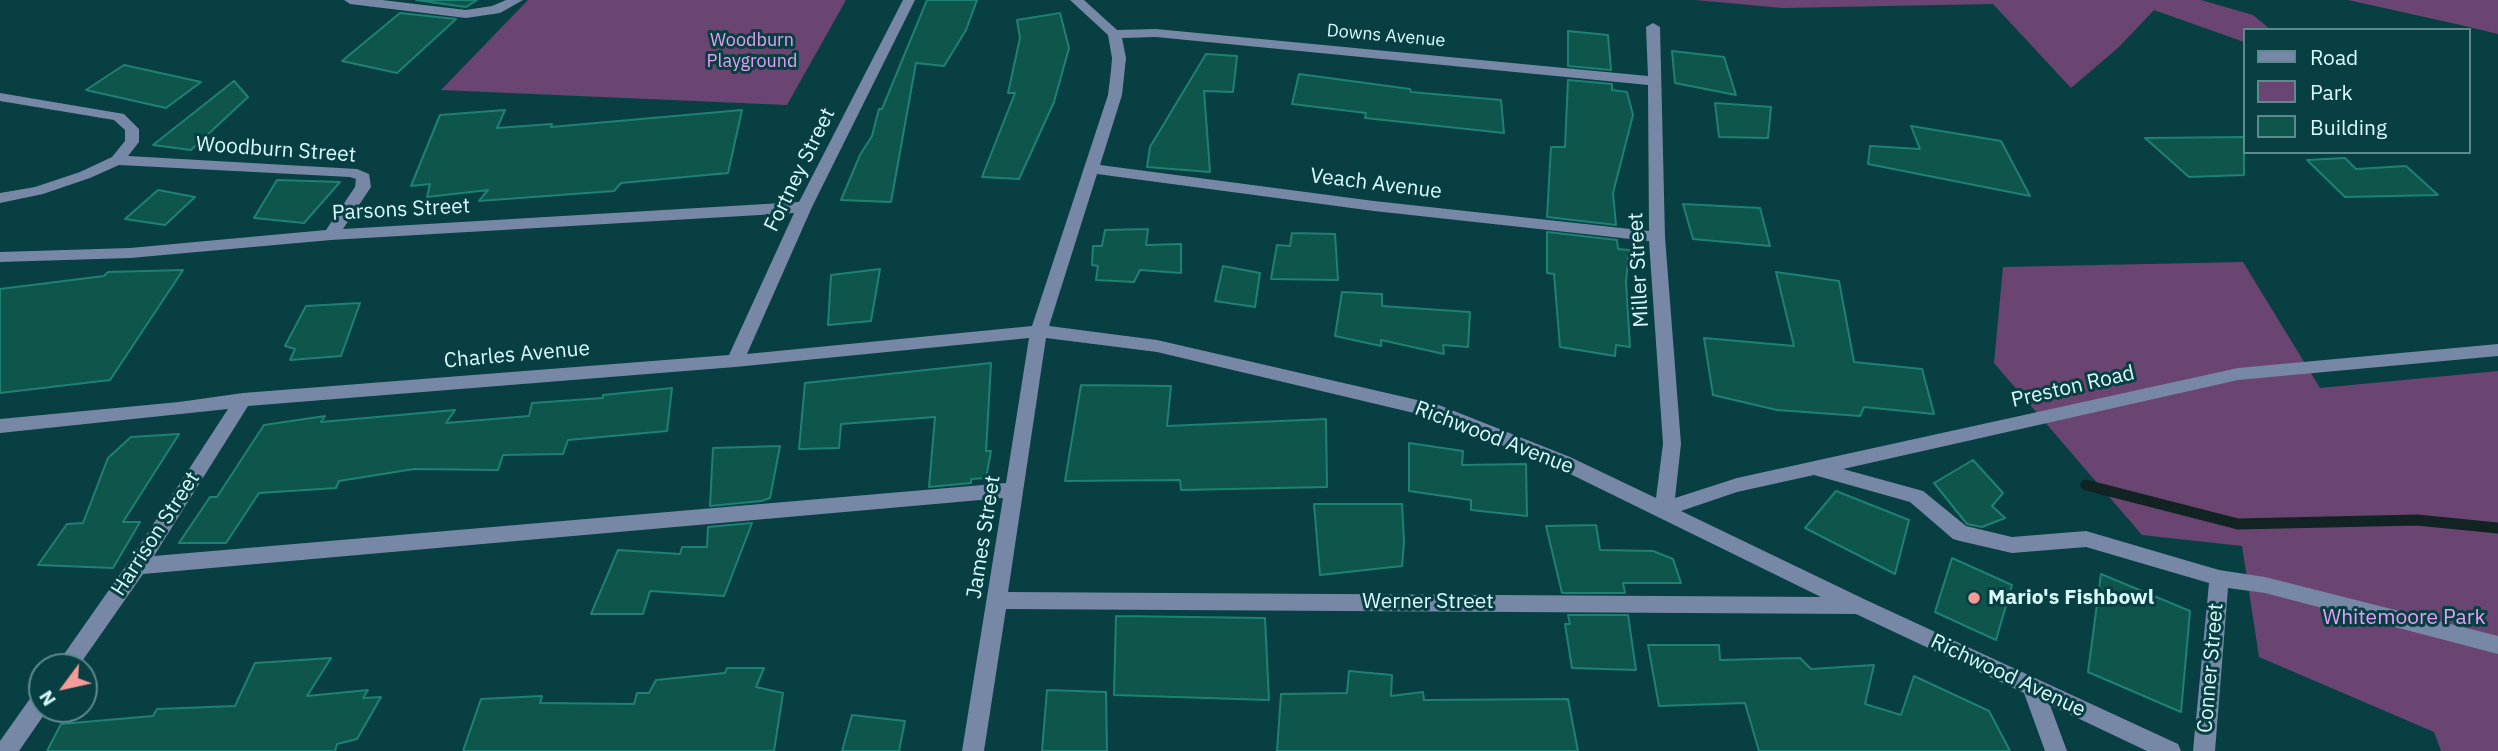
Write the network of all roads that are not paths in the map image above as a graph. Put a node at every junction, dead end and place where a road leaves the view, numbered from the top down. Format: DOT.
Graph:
graph roads {
  1 [pos="351,0"];
  2 [pos="517,0"];
  3 [pos="909,0"];
  4 [pos="1076,0"];
  5 [pos="1653,27"];
  6 [pos="1114,34"];
  7 [pos="1654,81"];
  8 [pos="0,97"];
  9 [pos="117,159"];
  10 [pos="1090,168"];
  11 [pos="0,198"];
  12 [pos="804,207"];
  13 [pos="331,235"];
  14 [pos="1657,237"];
  15 [pos="0,257"];
  16 [pos="1039,331"];
  17 [pos="2498,350"];
  18 [pos="735,361"];
  19 [pos="243,400"];
  20 [pos="0,426"];
  21 [pos="1815,468"];
  22 [pos="1014,490"];
  23 [pos="1664,509"];
  24 [pos="137,566"];
  25 [pos="2219,578"];
  26 [pos="997,600"];
  27 [pos="1859,606"];
  28 [pos="2498,645"];
  29 [pos="76,653"];
  30 [pos="2032,687"];
  31 [pos="28,720"];
  32 [pos="6,751"];
  33 [pos="973,751"];
  34 [pos="2056,751"];
  35 [pos="2170,751"];
  36 [pos="2204,751"];
  1 -- 2 [label="street"];
  3 -- 12 [label="street, Fortney Street"];
  4 -- 6 [label="street"];
  5 -- 7 [label="street, Miller Street"];
  6 -- 7 [label="street, Downs Avenue"];
  6 -- 10 [label="street"];
  7 -- 14 [label="street, Miller Street"];
  8 -- 9 [label="street"];
  9 -- 11 [label="street"];
  9 -- 13 [label="street, Woodburn Street"];
  10 -- 14 [label="street, Veach Avenue"];
  10 -- 16 [label="street"];
  12 -- 13 [label="street, Parsons Street"];
  12 -- 18 [label="street, Fortney Street"];
  13 -- 15 [label="street, Parsons Street"];
  14 -- 23 [label="street, Miller Street"];
  16 -- 18 [label="street, Charles Avenue"];
  16 -- 22 [label="street, James Street"];
  16 -- 23 [label="street, Richwood Avenue"];
  17 -- 21 [label="street, Preston Road"];
  18 -- 19 [label="street, Charles Avenue"];
  19 -- 20 [label="street, Charles Avenue"];
  19 -- 24 [label="street, Harrison Street"];
  21 -- 23 [label="street, Preston Road"];
  21 -- 25 [label="street"];
  22 -- 24 [label="street"];
  22 -- 26 [label="street, James Street"];
  23 -- 27 [label="street, Richwood Avenue"];
  24 -- 29 [label="street, Harrison Street"];
  25 -- 28 [label="street, Conner Street"];
  25 -- 36 [label="street, Conner Street"];
  26 -- 27 [label="street, Werner Street"];
  26 -- 33 [label="street, James Street"];
  27 -- 30 [label="street, Richwood Avenue"];
  30 -- 34 [label="street"];
  30 -- 35 [label="street, Richwood Avenue"];
  31 -- 32 [label="street"];
}
